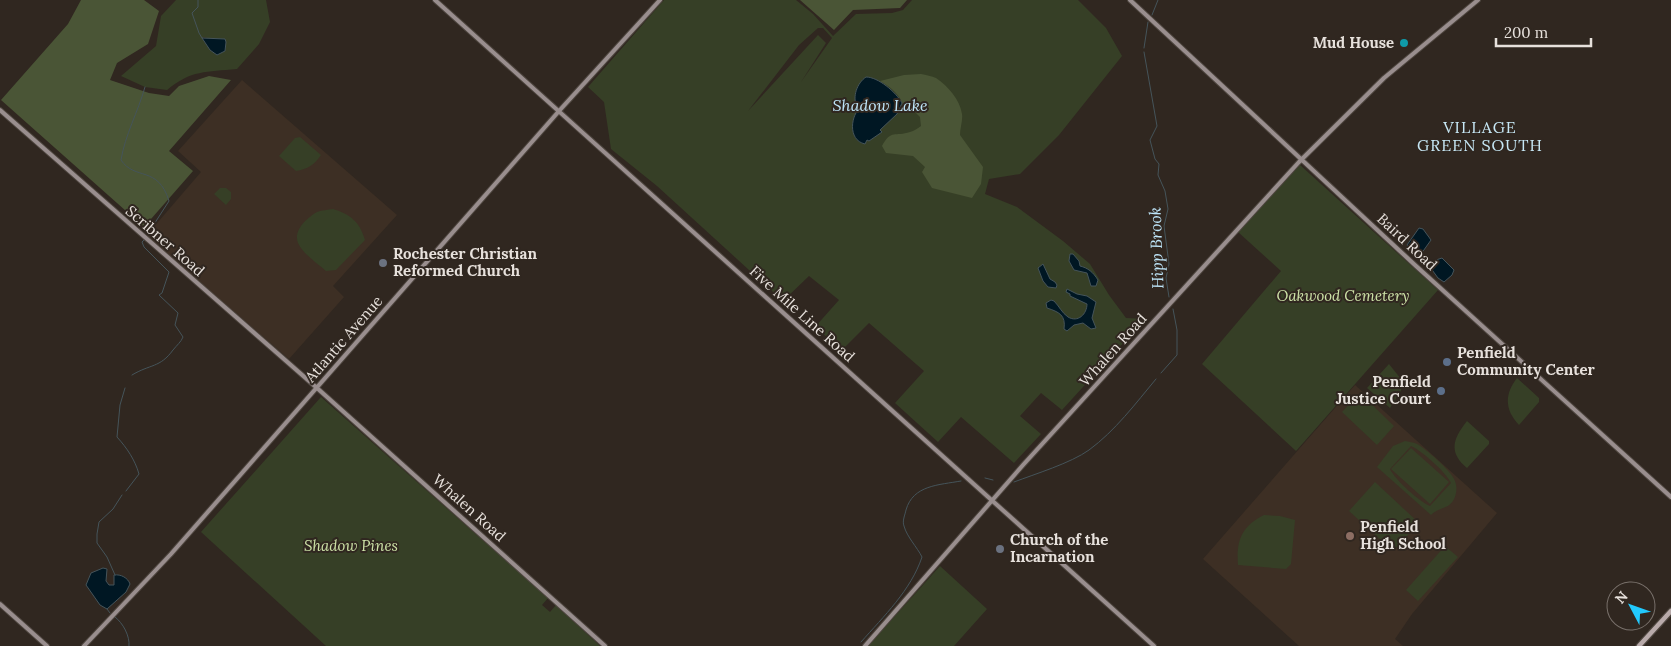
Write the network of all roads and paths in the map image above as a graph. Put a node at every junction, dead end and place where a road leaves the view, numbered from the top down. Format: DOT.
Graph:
graph roads {
  1 [pos="435,0"];
  2 [pos="660,0"];
  3 [pos="1130,0"];
  4 [pos="1478,0"];
  5 [pos="0,110"];
  6 [pos="559,111"];
  7 [pos="1301,160"];
  8 [pos="317,388"];
  9 [pos="1671,497"];
  10 [pos="992,500"];
  11 [pos="0,604"];
  12 [pos="1671,611"];
  13 [pos="47,646"];
  14 [pos="84,646"];
  15 [pos="605,646"];
  16 [pos="865,646"];
  17 [pos="1154,646"];
  18 [pos="1639,646"];
  1 -- 6 [label="street, Five Mile Line Road"];
  2 -- 6 [label="street, Atlantic Avenue"];
  3 -- 7 [label="street, Baird Road"];
  4 -- 7 [label="street, Whalen Road"];
  5 -- 8 [label="street, Scribner Road"];
  6 -- 8 [label="street, Atlantic Avenue"];
  6 -- 10 [label="street, Five Mile Line Road"];
  7 -- 9 [label="street, Baird Road"];
  7 -- 10 [label="street, Whalen Road"];
  8 -- 14 [label="street, Atlantic Avenue"];
  8 -- 15 [label="street, Whalen Road"];
  10 -- 16 [label="street, Whalen Road"];
  10 -- 17 [label="street, Five Mile Line Road"];
  11 -- 13 [label="street"];
  12 -- 18 [label="main road"];
}
